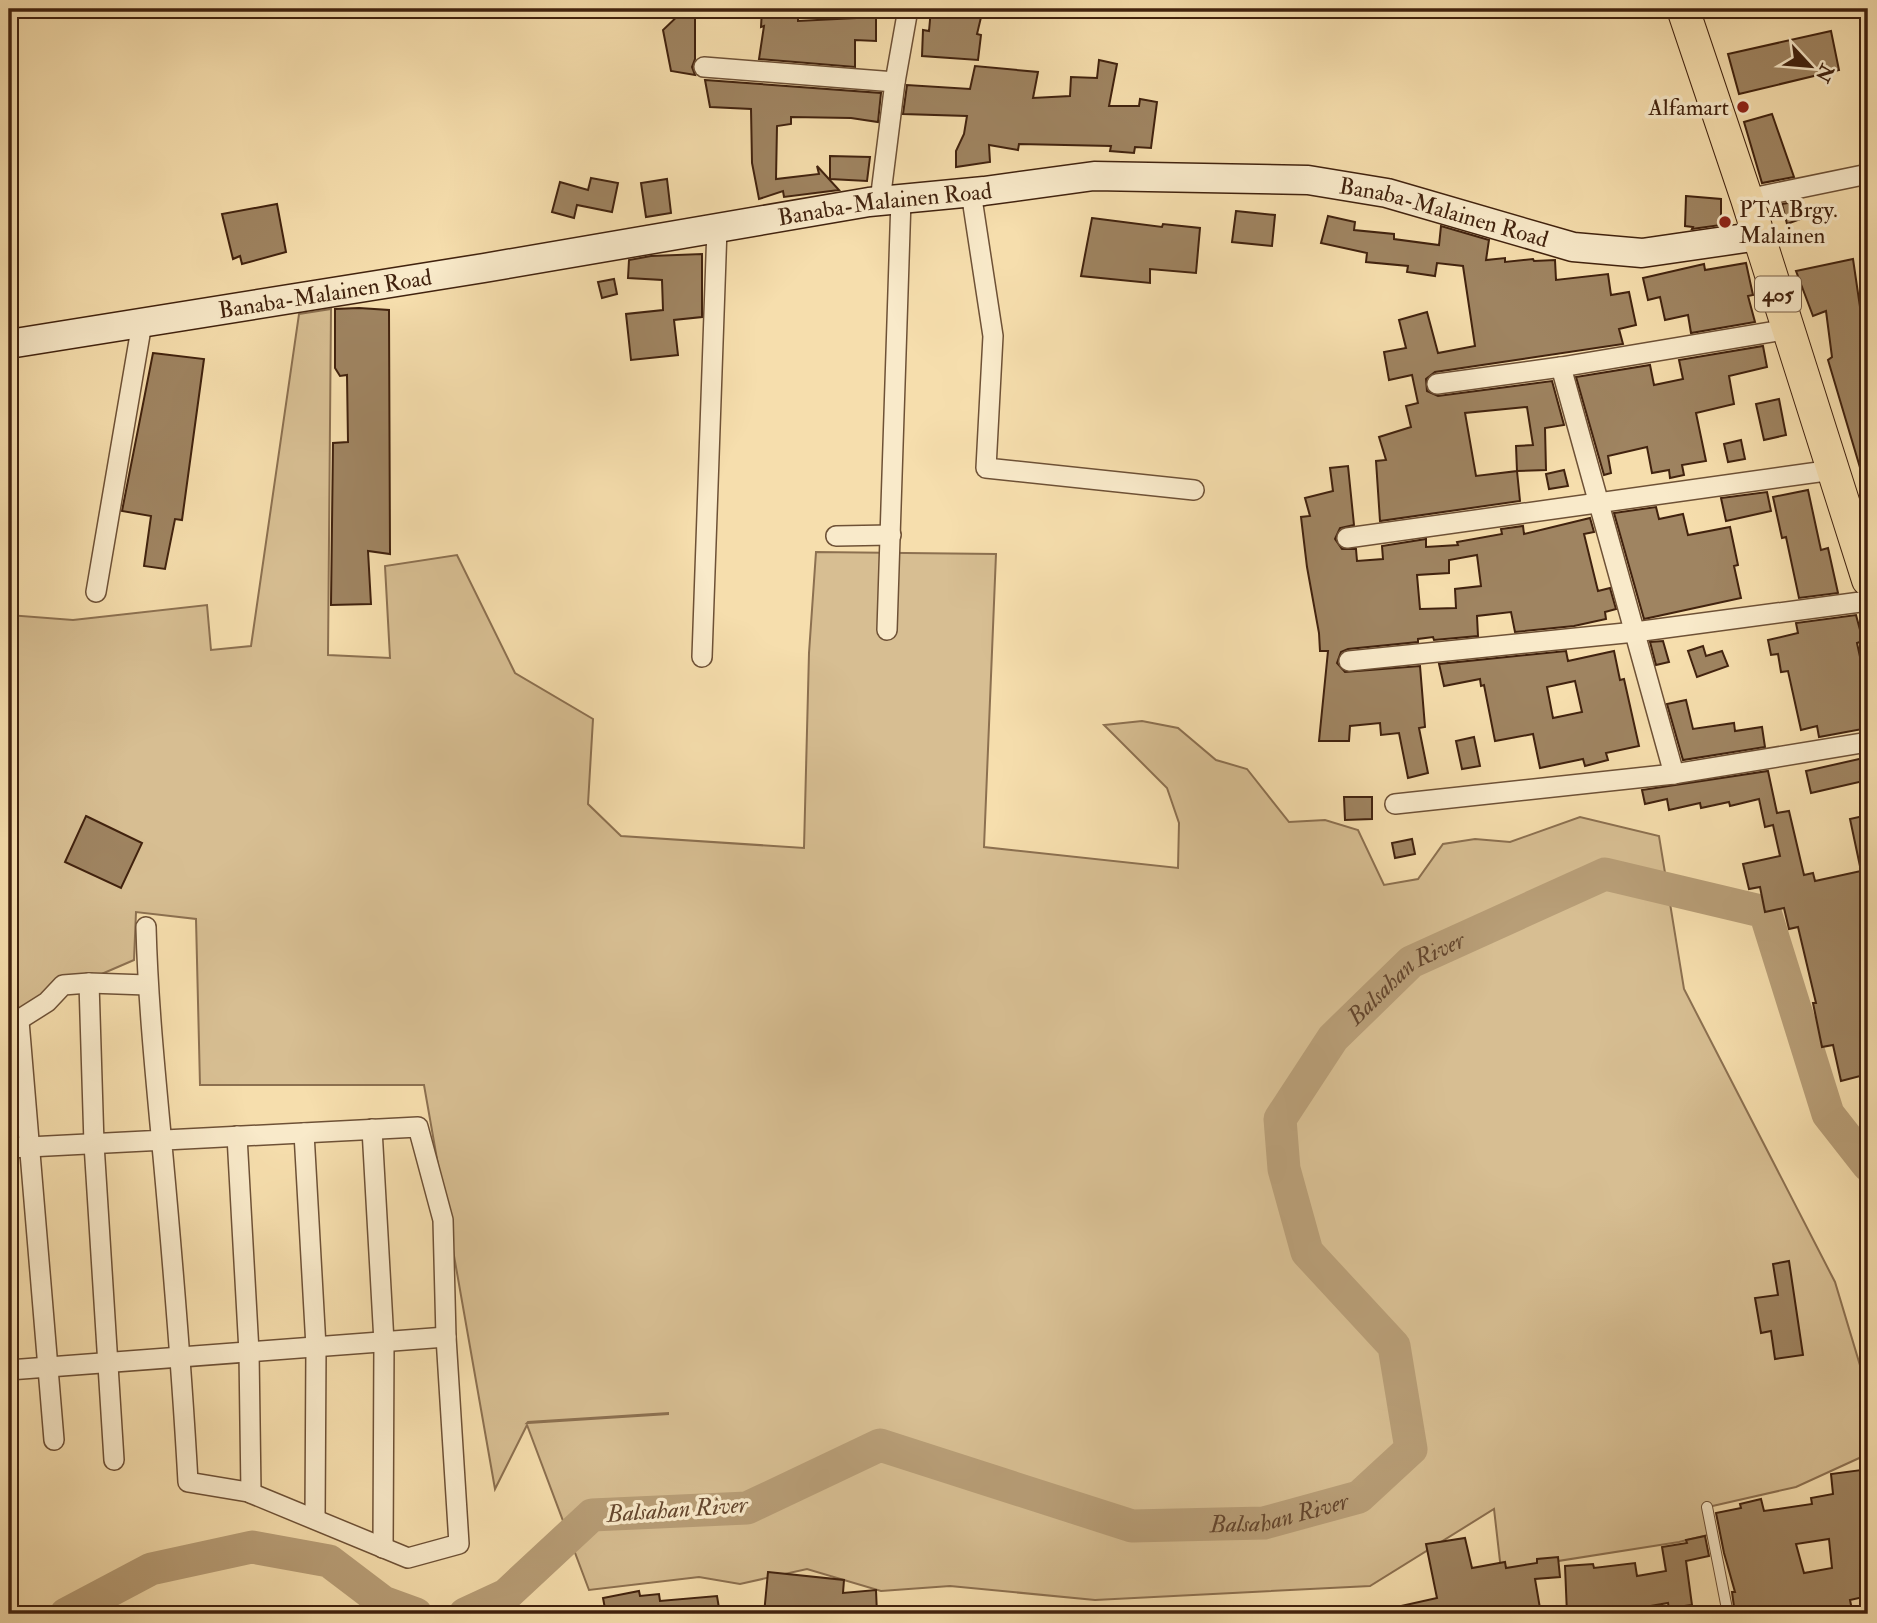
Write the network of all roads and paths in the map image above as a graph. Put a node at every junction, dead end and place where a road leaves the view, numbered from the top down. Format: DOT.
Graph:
graph roads {
  1 [pos="908,9"];
  2 [pos="1683,9"];
  3 [pos="704,67"];
  4 [pos="895,82"];
  5 [pos="1868,174"];
  6 [pos="971,192"];
  7 [pos="1747,199"];
  8 [pos="891,200"];
  9 [pos="717,228"];
  10 [pos="1759,236"];
  11 [pos="142,323"];
  12 [pos="1789,329"];
  13 [pos="9,344"];
  14 [pos="1561,367"];
  15 [pos="1437,384"];
  16 [pos="1833,470"];
  17 [pos="1194,491"];
  18 [pos="1598,504"];
  19 [pos="891,535"];
  20 [pos="836,536"];
  21 [pos="1347,538"];
  22 [pos="1868,580"];
  23 [pos="96,592"];
  24 [pos="1868,601"];
  25 [pos="887,631"];
  26 [pos="1635,632"];
  27 [pos="702,657"];
  28 [pos="1349,661"];
  29 [pos="1868,742"];
  30 [pos="1674,774"];
  31 [pos="1395,804"];
  32 [pos="146,927"];
  33 [pos="89,983"];
  34 [pos="147,985"];
  35 [pos="14,1023"];
  36 [pos="372,1129"];
  37 [pos="304,1133"];
  38 [pos="237,1136"];
  39 [pos="162,1140"];
  40 [pos="94,1144"];
  41 [pos="29,1147"];
  42 [pos="9,1148"];
  43 [pos="446,1337"];
  44 [pos="384,1342"];
  45 [pos="316,1347"];
  46 [pos="249,1352"];
  47 [pos="181,1358"];
  48 [pos="108,1363"];
  49 [pos="47,1368"];
  50 [pos="9,1370"];
  51 [pos="54,1440"];
  52 [pos="114,1460"];
  53 [pos="251,1493"];
  54 [pos="1707,1507"];
  55 [pos="315,1519"];
  56 [pos="383,1548"];
  57 [pos="1728,1614"];
  1 -- 4 [label="street"];
  2 -- 7 [label="main road, 405"];
  3 -- 4 [label="street"];
  4 -- 8 [label="street"];
  5 -- 7 [label="street"];
  6 -- 8 [label="street, Banaba-Malainen Road"];
  6 -- 10 [label="street, Banaba-Malainen Road"];
  6 -- 17 [label="street"];
  7 -- 10 [label="main road, 405"];
  8 -- 9 [label="street, Banaba-Malainen Road"];
  8 -- 19 [label="street"];
  9 -- 11 [label="street, Banaba-Malainen Road"];
  9 -- 27 [label="street"];
  10 -- 12 [label="main road, 405"];
  11 -- 13 [label="street, Banaba-Malainen Road"];
  11 -- 23 [label="street"];
  12 -- 14 [label="street"];
  12 -- 16 [label="main road, 405"];
  14 -- 15 [label="street"];
  14 -- 18 [label="street"];
  16 -- 18 [label="street"];
  16 -- 22 [label="main road, 405"];
  18 -- 21 [label="street"];
  18 -- 26 [label="street"];
  19 -- 20 [label="street"];
  19 -- 25 [label="street"];
  24 -- 26 [label="street"];
  26 -- 28 [label="street"];
  26 -- 30 [label="street"];
  29 -- 30 [label="street"];
  30 -- 31 [label="street"];
  32 -- 34 [label="street"];
  33 -- 34 [label="street"];
  33 -- 35 [label="street"];
  33 -- 40 [label="street"];
  34 -- 39 [label="street"];
  35 -- 41 [label="street"];
  36 -- 37 [label="street"];
  36 -- 43 [label="street"];
  36 -- 44 [label="street"];
  37 -- 38 [label="street"];
  37 -- 45 [label="street"];
  38 -- 39 [label="street"];
  38 -- 46 [label="street"];
  39 -- 40 [label="street"];
  39 -- 47 [label="street"];
  40 -- 41 [label="street"];
  40 -- 48 [label="street"];
  41 -- 42 [label="street"];
  41 -- 49 [label="street"];
  43 -- 44 [label="street"];
  43 -- 56 [label="street"];
  44 -- 45 [label="street"];
  44 -- 56 [label="street"];
  45 -- 46 [label="street"];
  45 -- 55 [label="street"];
  46 -- 47 [label="street"];
  46 -- 53 [label="street"];
  47 -- 48 [label="street"];
  47 -- 53 [label="street"];
  48 -- 49 [label="street"];
  48 -- 52 [label="street"];
  49 -- 50 [label="street"];
  49 -- 51 [label="street"];
  53 -- 55 [label="street"];
  54 -- 57 [label="lane"];
  55 -- 56 [label="street"];
}
